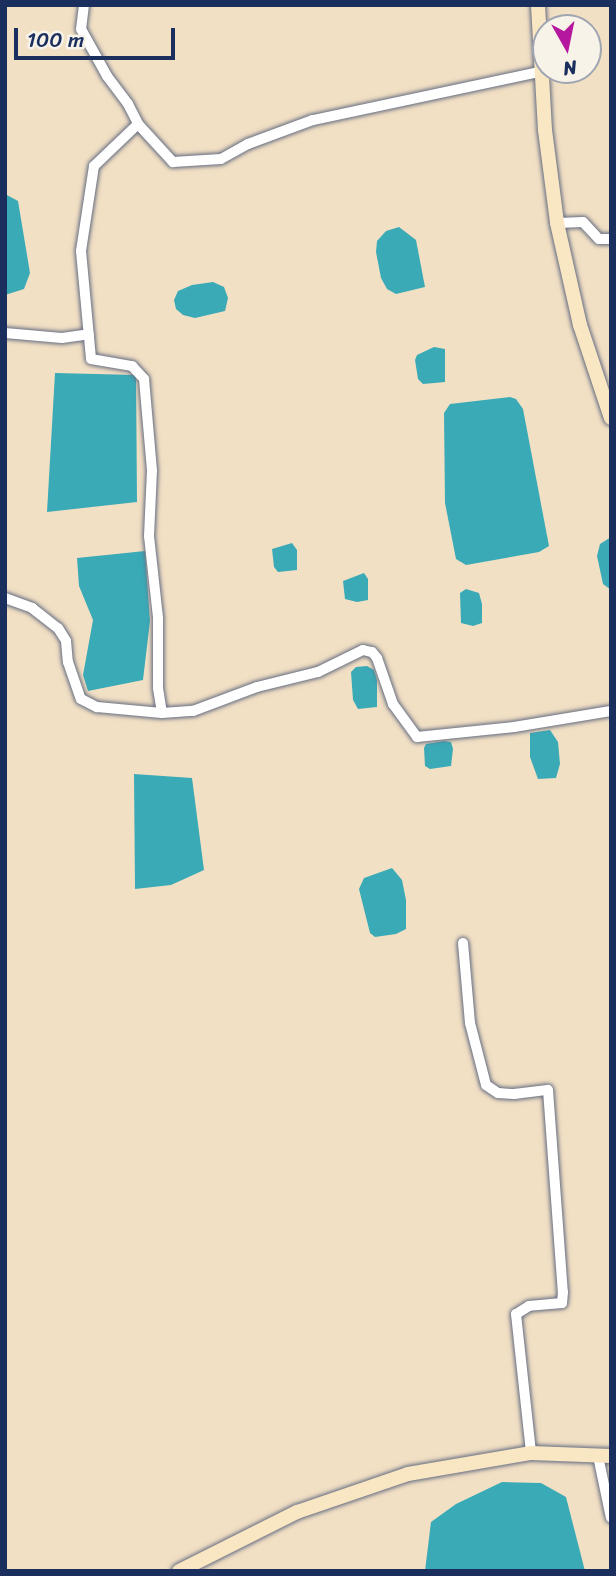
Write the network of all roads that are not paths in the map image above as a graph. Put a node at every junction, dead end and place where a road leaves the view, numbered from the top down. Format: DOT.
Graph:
graph roads {
  1 [pos="84,5"];
  2 [pos="532,73"];
  3 [pos="543,84"];
  4 [pos="138,124"];
  5 [pos="557,223"];
  6 [pos="611,239"];
  7 [pos="5,333"];
  8 [pos="89,334"];
  9 [pos="611,418"];
  10 [pos="5,598"];
  11 [pos="611,711"];
  12 [pos="162,713"];
  13 [pos="463,943"];
  14 [pos="531,1453"];
  15 [pos="605,1456"];
  16 [pos="611,1518"];
  17 [pos="179,1571"];
  1 -- 4 [label="street"];
  2 -- 4 [label="street"];
  3 -- 5 [label="street"];
  4 -- 8 [label="street"];
  5 -- 6 [label="street"];
  5 -- 9 [label="street"];
  7 -- 8 [label="street"];
  8 -- 12 [label="street"];
  10 -- 12 [label="street"];
  11 -- 12 [label="street"];
  13 -- 14 [label="street"];
  14 -- 15 [label="street"];
  14 -- 17 [label="street"];
  15 -- 16 [label="street"];
}
